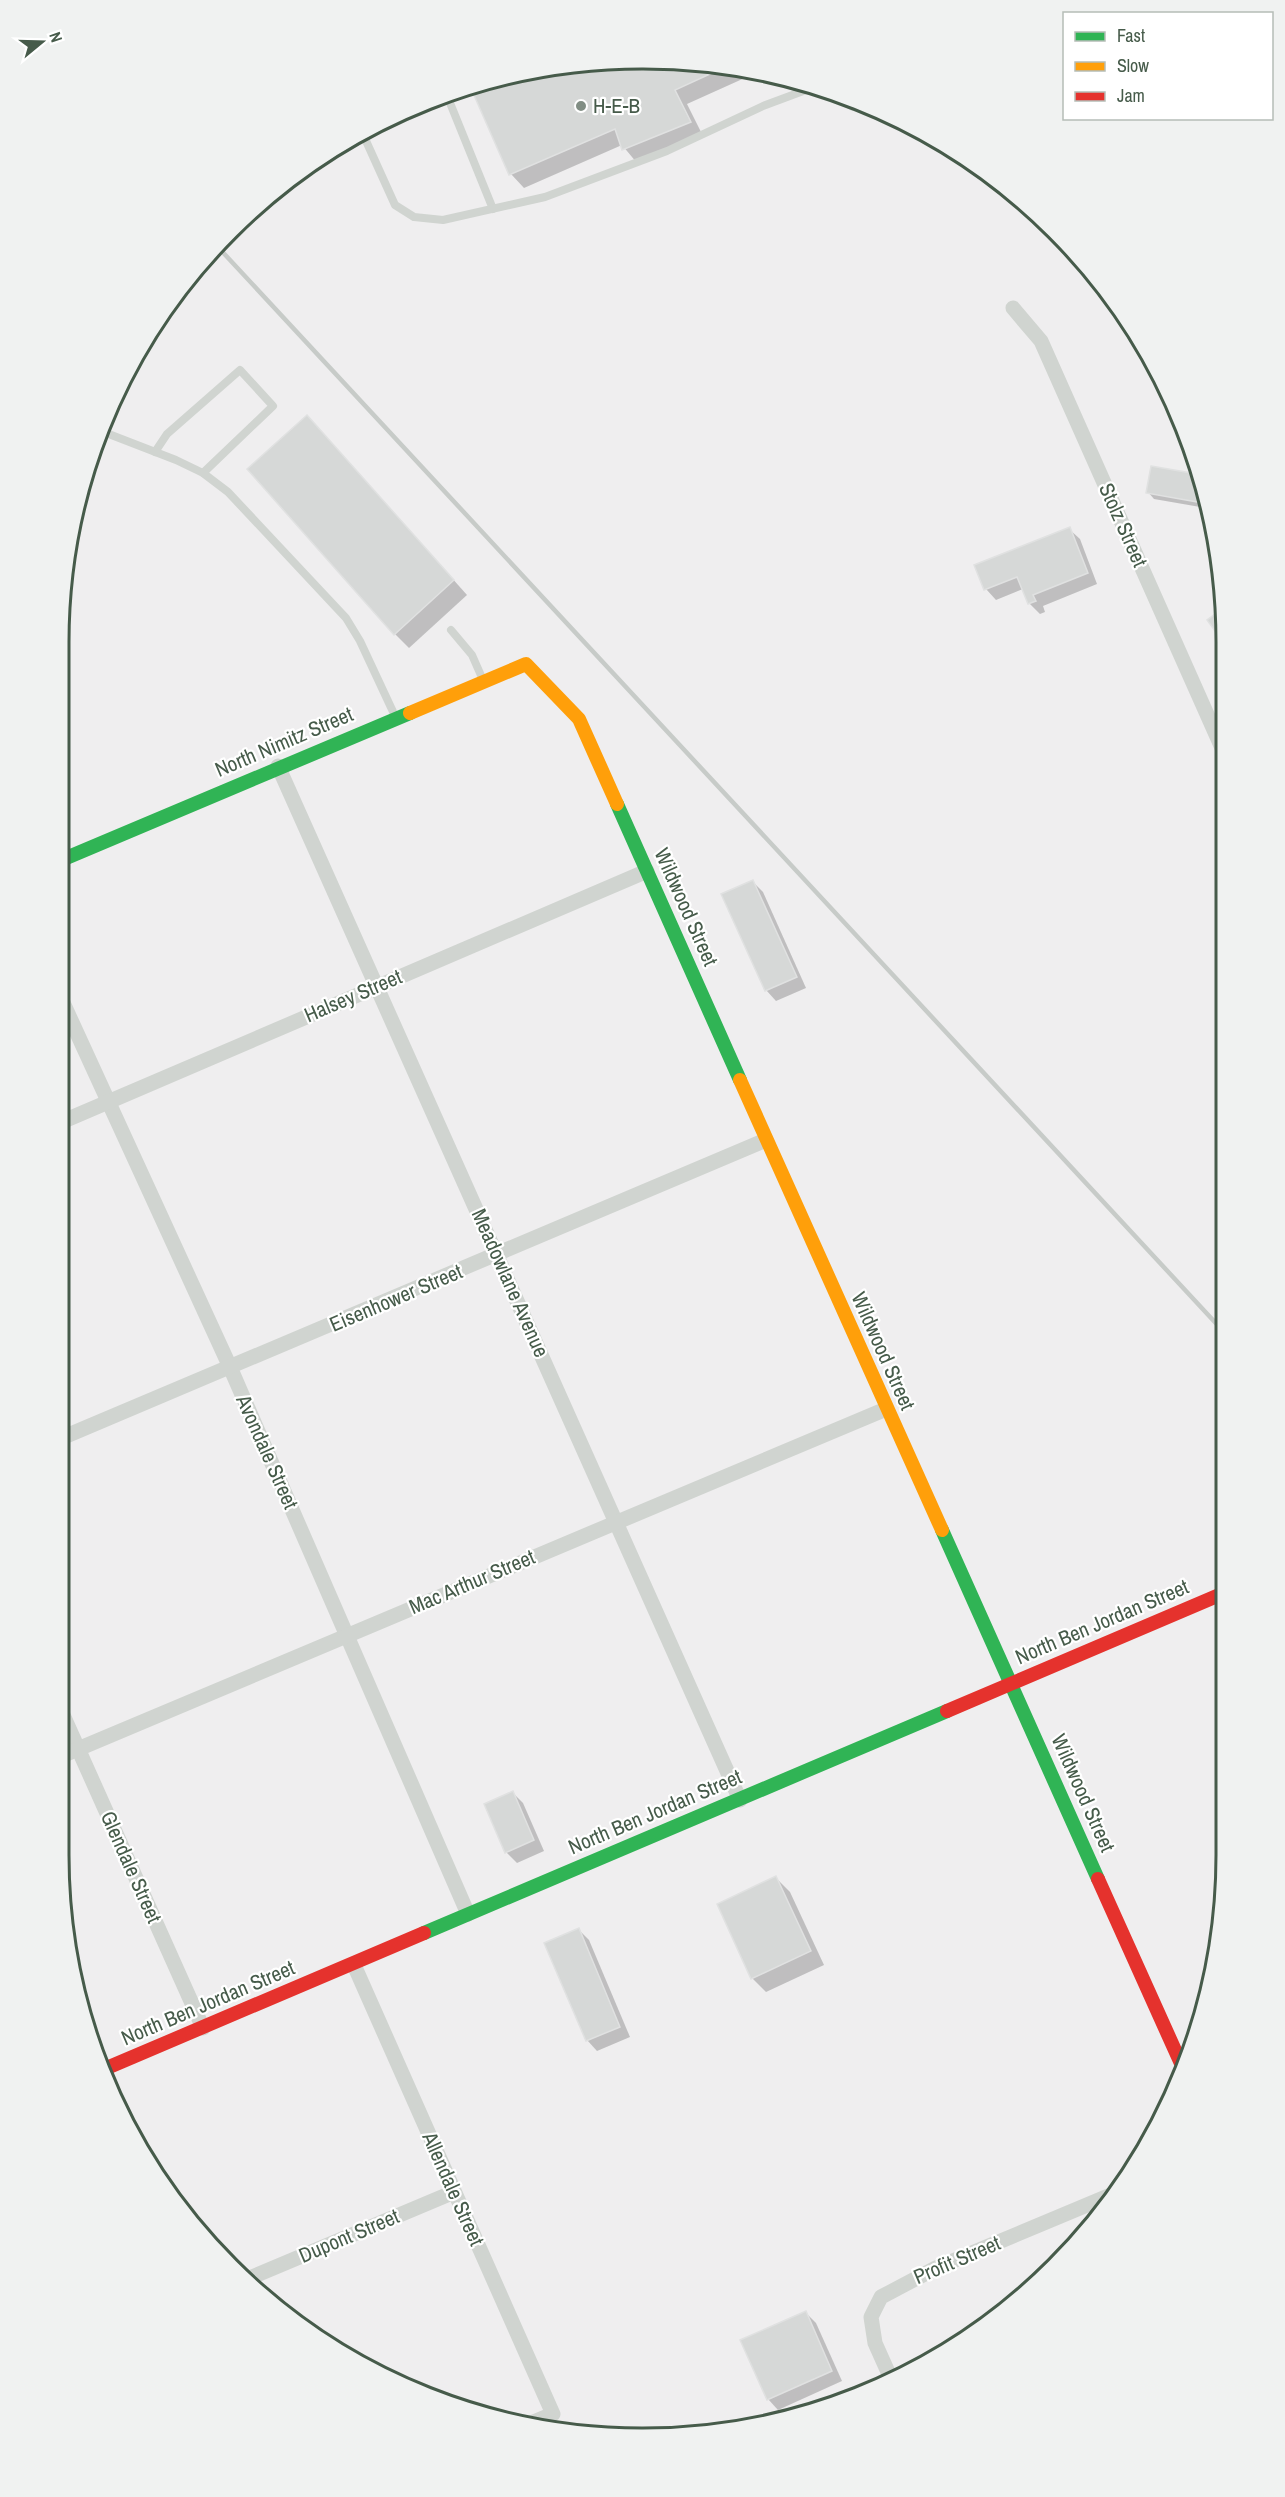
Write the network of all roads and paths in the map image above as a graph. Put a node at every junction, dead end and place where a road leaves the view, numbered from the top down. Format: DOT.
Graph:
graph roads {
  1 [pos="800,91"];
  2 [pos="450,102"];
  3 [pos="366,141"];
  4 [pos="493,209"];
  5 [pos="1013,309"];
  6 [pos="109,434"];
  7 [pos="155,452"];
  8 [pos="203,473"];
  9 [pos="450,630"];
  10 [pos="526,664"];
  11 [pos="484,681"];
  12 [pos="395,718"];
  13 [pos="1216,734"];
  14 [pos="278,766"];
  15 [pos="69,857"];
  16 [pos="647,872"];
  17 [pos="375,987"];
  18 [pos="69,1015"];
  19 [pos="109,1101"];
  20 [pos="69,1119"];
  21 [pos="766,1140"];
  22 [pos="498,1255"];
  23 [pos="230,1367"];
  24 [pos="886,1409"];
  25 [pos="69,1436"];
  26 [pos="616,1520"];
  27 [pos="1216,1596"];
  28 [pos="348,1635"];
  29 [pos="1010,1683"];
  30 [pos="69,1729"];
  31 [pos="78,1749"];
  32 [pos="69,1753"];
  33 [pos="740,1800"];
  34 [pos="468,1914"];
  35 [pos="354,1965"];
  36 [pos="203,2028"];
  37 [pos="1178,2058"];
  38 [pos="110,2067"];
  39 [pos="454,2192"];
  40 [pos="1100,2199"];
  41 [pos="254,2276"];
  42 [pos="888,2373"];
  43 [pos="542,2419"];
  1 -- 4 [label="lane"];
  2 -- 4 [label="lane"];
  3 -- 4 [label="lane"];
  5 -- 13 [label="street, Stolz Street"];
  6 -- 7 [label="lane"];
  7 -- 8 [label="lane"];
  7 -- 8 [label="lane"];
  8 -- 12 [label="lane"];
  9 -- 11 [label="lane"];
  10 -- 11 [label="street, North Nimitz Street"];
  10 -- 16 [label="street, Wildwood Street"];
  11 -- 12 [label="street, North Nimitz Street"];
  12 -- 14 [label="street, North Nimitz Street"];
  14 -- 15 [label="street, North Nimitz Street"];
  14 -- 17 [label="street, Meadowlane Avenue"];
  16 -- 17 [label="street, Halsey Street"];
  16 -- 21 [label="street, Wildwood Street"];
  17 -- 19 [label="street, Halsey Street"];
  17 -- 22 [label="street, Meadowlane Avenue"];
  18 -- 19 [label="street, Avondale Street"];
  19 -- 20 [label="street, Halsey Street"];
  19 -- 23 [label="street, Avondale Street"];
  21 -- 22 [label="street, Eisenhower Street"];
  21 -- 24 [label="street, Wildwood Street"];
  22 -- 23 [label="street, Eisenhower Street"];
  22 -- 26 [label="street, Meadowlane Avenue"];
  23 -- 25 [label="street, Eisenhower Street"];
  23 -- 28 [label="street, Avondale Street"];
  24 -- 26 [label="street, Mac Arthur Street"];
  24 -- 29 [label="street, Wildwood Street"];
  26 -- 28 [label="street, Mac Arthur Street"];
  26 -- 33 [label="street, Meadowlane Avenue"];
  27 -- 29 [label="street, North Ben Jordan Street"];
  28 -- 31 [label="street, Mac Arthur Street"];
  28 -- 34 [label="street, Avondale Street"];
  29 -- 33 [label="street, North Ben Jordan Street"];
  29 -- 37 [label="street, Wildwood Street"];
  30 -- 31 [label="street, Glendale Street"];
  31 -- 32 [label="street, Mac Arthur Street"];
  31 -- 36 [label="street, Glendale Street"];
  33 -- 34 [label="street, North Ben Jordan Street"];
  34 -- 35 [label="street, North Ben Jordan Street"];
  35 -- 36 [label="street, North Ben Jordan Street"];
  35 -- 39 [label="street, Allendale Street"];
  36 -- 38 [label="street, North Ben Jordan Street"];
  39 -- 41 [label="street, Dupont Street"];
  39 -- 43 [label="street, Allendale Street"];
  40 -- 42 [label="street, Profit Street"];
}
